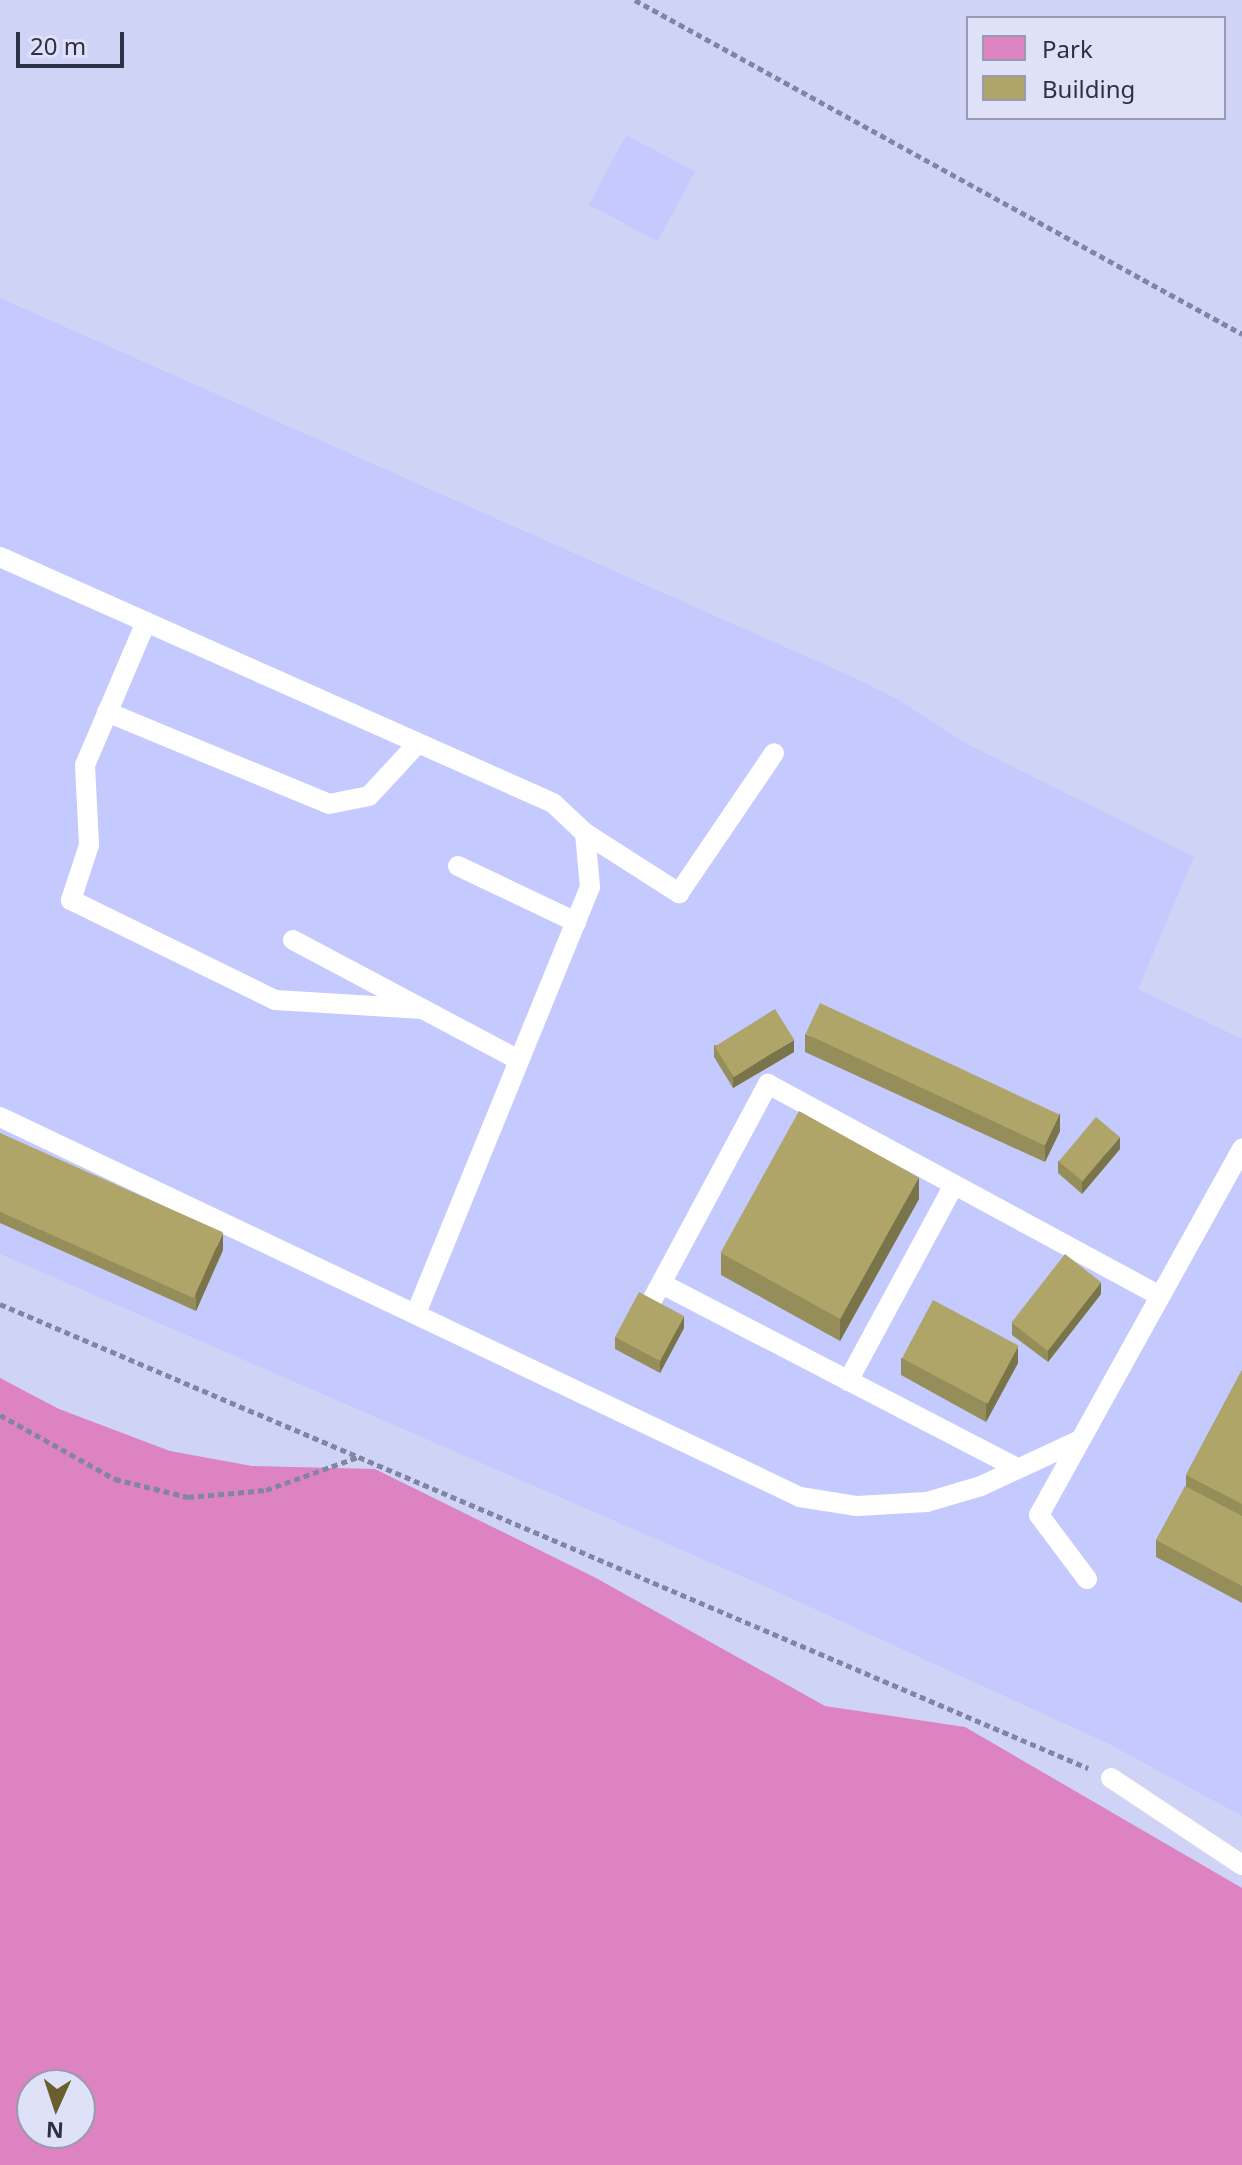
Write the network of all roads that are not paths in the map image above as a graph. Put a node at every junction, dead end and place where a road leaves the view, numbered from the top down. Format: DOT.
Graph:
graph roads {
  1 [pos="0,557"];
  2 [pos="146,622"];
  3 [pos="107,712"];
  4 [pos="418,743"];
  5 [pos="774,753"];
  6 [pos="585,833"];
  7 [pos="458,866"];
  8 [pos="576,922"];
  9 [pos="293,940"];
  10 [pos="423,1009"];
  11 [pos="519,1060"];
  12 [pos="0,1117"];
  13 [pos="1242,1149"];
  14 [pos="954,1185"];
  15 [pos="662,1284"];
  16 [pos="1159,1295"];
  17 [pos="650,1304"];
  18 [pos="416,1314"];
  19 [pos="848,1381"];
  20 [pos="1080,1440"];
  21 [pos="1017,1468"];
  22 [pos="1087,1579"];
  23 [pos="1111,1778"];
  24 [pos="1242,1865"];
  1 -- 2 [label="lane"];
  2 -- 3 [label="lane"];
  2 -- 4 [label="lane"];
  3 -- 4 [label="lane"];
  3 -- 10 [label="lane"];
  4 -- 6 [label="lane"];
  5 -- 6 [label="lane"];
  6 -- 8 [label="lane"];
  7 -- 8 [label="lane"];
  8 -- 11 [label="lane"];
  9 -- 10 [label="lane"];
  10 -- 11 [label="lane"];
  11 -- 18 [label="lane"];
  12 -- 18 [label="lane"];
  13 -- 16 [label="lane"];
  14 -- 15 [label="lane"];
  14 -- 16 [label="lane"];
  14 -- 19 [label="lane"];
  15 -- 17 [label="lane"];
  15 -- 19 [label="lane"];
  16 -- 20 [label="lane"];
  18 -- 21 [label="lane"];
  19 -- 21 [label="lane"];
  20 -- 21 [label="lane"];
  20 -- 22 [label="lane"];
  23 -- 24 [label="lane"];
}
